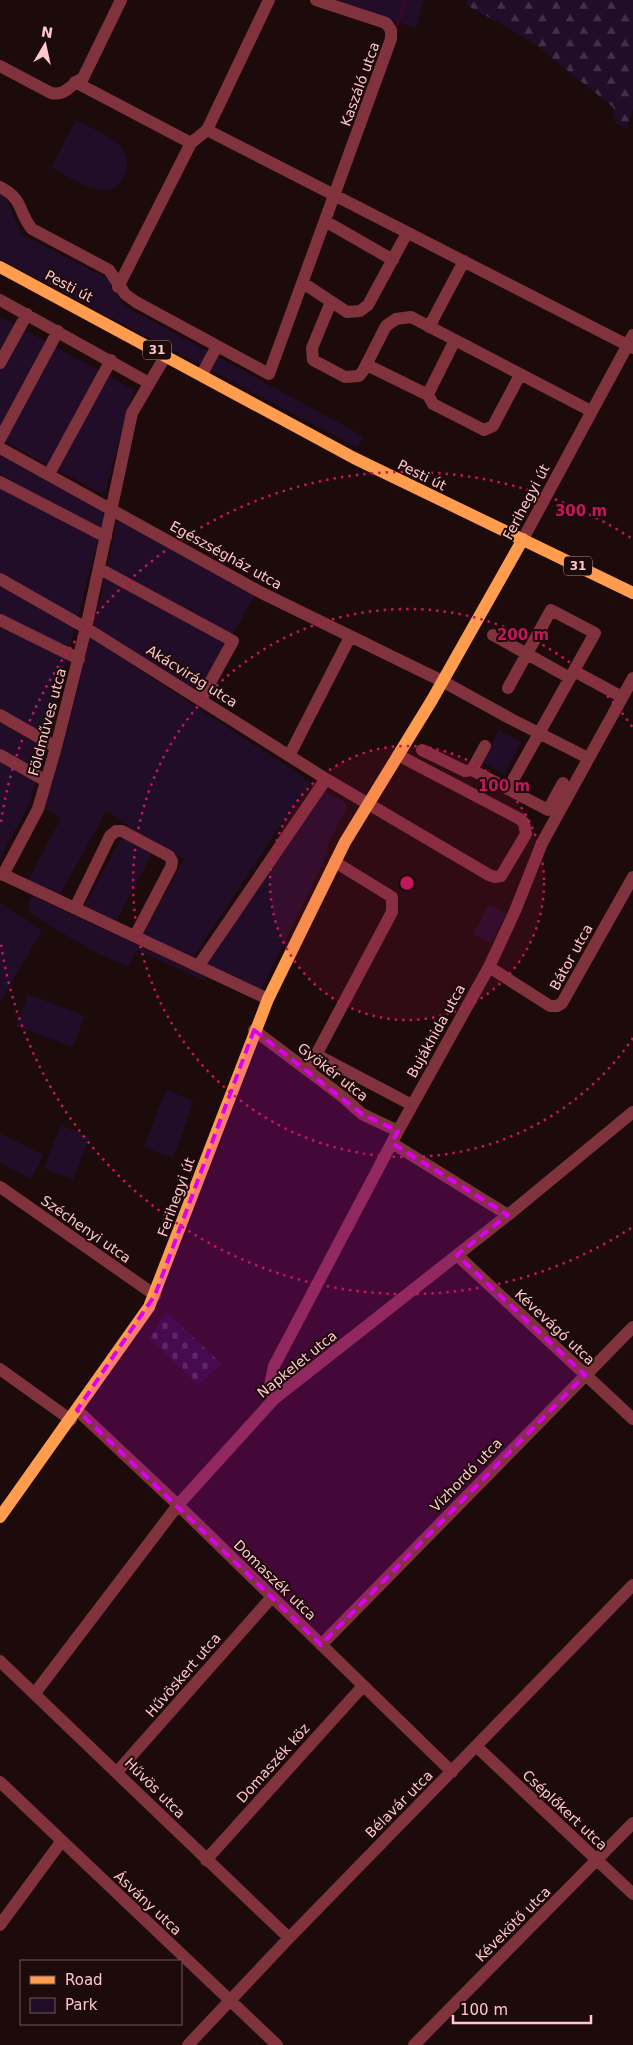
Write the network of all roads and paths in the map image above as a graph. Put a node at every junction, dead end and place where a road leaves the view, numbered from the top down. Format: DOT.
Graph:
graph roads {
  1 [pos="121,0"];
  2 [pos="269,0"];
  3 [pos="316,0"];
  4 [pos="0,66"];
  5 [pos="75,82"];
  6 [pos="207,130"];
  7 [pos="191,143"];
  8 [pos="0,187"];
  9 [pos="335,196"];
  10 [pos="325,221"];
  11 [pos="407,233"];
  12 [pos="392,260"];
  13 [pos="464,262"];
  14 [pos="0,267"];
  15 [pos="303,283"];
  16 [pos="118,287"];
  17 [pos="0,300"];
  18 [pos="331,302"];
  19 [pos="27,314"];
  20 [pos="430,327"];
  21 [pos="58,331"];
  22 [pos="455,340"];
  23 [pos="631,343"];
  24 [pos="217,346"];
  25 [pos="166,355"];
  26 [pos="111,360"];
  27 [pos="0,363"];
  28 [pos="367,364"];
  29 [pos="202,374"];
  30 [pos="520,375"];
  31 [pos="149,383"];
  32 [pos="430,390"];
  33 [pos="591,411"];
  34 [pos="0,439"];
  35 [pos="0,448"];
  36 [pos="49,474"];
  37 [pos="0,482"];
  38 [pos="112,509"];
  39 [pos="106,537"];
  40 [pos="523,539"];
  41 [pos="100,569"];
  42 [pos="0,579"];
  43 [pos="633,593"];
  44 [pos="0,620"];
  45 [pos="86,628"];
  46 [pos="493,635"];
  47 [pos="350,637"];
  48 [pos="526,654"];
  49 [pos="79,659"];
  50 [pos="572,675"];
  51 [pos="633,678"];
  52 [pos="442,681"];
  53 [pos="508,688"];
  54 [pos="622,697"];
  55 [pos="201,699"];
  56 [pos="0,715"];
  57 [pos="540,734"];
  58 [pos="485,746"];
  59 [pos="56,747"];
  60 [pos="422,750"];
  61 [pos="0,756"];
  62 [pos="289,756"];
  63 [pos="398,756"];
  64 [pos="588,758"];
  65 [pos="472,770"];
  66 [pos="326,778"];
  67 [pos="46,781"];
  68 [pos="563,784"];
  69 [pos="508,790"];
  70 [pos="367,803"];
  71 [pos="335,862"];
  72 [pos="1,874"];
  73 [pos="633,876"];
  74 [pos="75,908"];
  75 [pos="135,936"];
  76 [pos="199,965"];
  77 [pos="489,967"];
  78 [pos="268,999"];
  79 [pos="254,1030"];
  80 [pos="317,1055"];
  81 [pos="308,1070"];
  82 [pos="412,1105"];
  83 [pos="633,1112"];
  84 [pos="395,1137"];
  85 [pos="0,1187"];
  86 [pos="508,1215"];
  87 [pos="457,1256"];
  88 [pos="155,1295"];
  89 [pos="633,1327"];
  90 [pos="0,1370"];
  91 [pos="585,1375"];
  92 [pos="274,1400"];
  93 [pos="74,1415"];
  94 [pos="633,1419"];
  95 [pos="178,1505"];
  96 [pos="0,1517"];
  97 [pos="633,1585"];
  98 [pos="271,1598"];
  99 [pos="321,1645"];
  100 [pos="0,1661"];
  101 [pos="363,1686"];
  102 [pos="35,1694"];
  103 [pos="477,1747"];
  104 [pos="118,1772"];
  105 [pos="452,1772"];
  106 [pos="0,1782"];
  107 [pos="633,1823"];
  108 [pos="61,1842"];
  109 [pos="206,1860"];
  110 [pos="597,1860"];
  111 [pos="633,1894"];
  112 [pos="0,1925"];
  113 [pos="289,1938"];
  114 [pos="230,2001"];
  115 [pos="188,2045"];
  116 [pos="276,2045"];
  117 [pos="414,2045"];
  1 -- 5 [label="street"];
  2 -- 6 [label="street"];
  3 -- 9 [label="street, Kaszáló utca"];
  4 -- 5 [label="street"];
  5 -- 7 [label="street"];
  6 -- 7 [label="street"];
  6 -- 9 [label="street"];
  7 -- 16 [label="street"];
  8 -- 16 [label="street"];
  9 -- 10 [label="street, Kaszáló utca"];
  9 -- 11 [label="street"];
  10 -- 12 [label="street"];
  10 -- 15 [label="street, Kaszáló utca"];
  11 -- 12 [label="street"];
  11 -- 13 [label="street"];
  12 -- 18 [label="street"];
  13 -- 20 [label="street"];
  13 -- 23 [label="street"];
  14 -- 25 [label="main road, Pesti út / 31"];
  15 -- 18 [label="street"];
  15 -- 24 [label="street, Kaszáló utca"];
  16 -- 24 [label="street"];
  17 -- 19 [label="street"];
  18 -- 28 [label="street"];
  19 -- 21 [label="street"];
  19 -- 27 [label="street"];
  20 -- 22 [label="street"];
  20 -- 28 [label="street"];
  21 -- 26 [label="street"];
  21 -- 34 [label="street"];
  22 -- 30 [label="street"];
  22 -- 32 [label="street"];
  23 -- 33 [label="street, Ferihegyi út"];
  24 -- 29 [label="street"];
  25 -- 29 [label="main road, Pesti út / 31"];
  25 -- 31 [label="street, Földműves utca"];
  26 -- 31 [label="street"];
  26 -- 36 [label="street"];
  28 -- 30 [label="street"];
  29 -- 40 [label="main road, Pesti út / 31"];
  30 -- 33 [label="street"];
  31 -- 38 [label="street, Földműves utca"];
  33 -- 40 [label="street, Ferihegyi út"];
  35 -- 36 [label="street, Egészségház utca"];
  36 -- 38 [label="street, Egészségház utca"];
  37 -- 39 [label="street"];
  38 -- 39 [label="street, Földműves utca"];
  38 -- 47 [label="street, Egészségház utca"];
  39 -- 41 [label="street, Földműves utca"];
  40 -- 43 [label="main road, Pesti út / 31"];
  40 -- 52 [label="main road, Ferihegyi út"];
  41 -- 45 [label="street, Földműves utca"];
  41 -- 55 [label="street"];
  42 -- 45 [label="street, Akácvirág utca"];
  44 -- 49 [label="street"];
  45 -- 49 [label="street, Földműves utca"];
  45 -- 55 [label="street, Akácvirág utca"];
  46 -- 48 [label="street"];
  47 -- 52 [label="street, Egészségház utca"];
  47 -- 62 [label="street"];
  48 -- 50 [label="street"];
  48 -- 50 [label="street"];
  48 -- 53 [label="street"];
  49 -- 59 [label="street, Földműves utca"];
  50 -- 54 [label="street"];
  50 -- 57 [label="street"];
  51 -- 54 [label="street, Bujákhida utca"];
  52 -- 57 [label="street"];
  52 -- 63 [label="main road, Ferihegyi út"];
  54 -- 64 [label="street, Bujákhida utca"];
  55 -- 62 [label="street, Akácvirág utca"];
  56 -- 59 [label="street"];
  57 -- 64 [label="street"];
  57 -- 69 [label="street"];
  58 -- 65 [label="street"];
  59 -- 67 [label="street, Földműves utca"];
  60 -- 65 [label="street"];
  61 -- 67 [label="street"];
  62 -- 66 [label="street, Akácvirág utca"];
  63 -- 70 [label="main road, Ferihegyi út"];
  63 -- 70 [label="street"];
  64 -- 77 [label="street, Bujákhida utca"];
  65 -- 69 [label="street"];
  66 -- 70 [label="street, Akácvirág utca"];
  66 -- 76 [label="street"];
  67 -- 72 [label="street, Földműves utca"];
  68 -- 69 [label="street"];
  70 -- 71 [label="main road, Ferihegyi út"];
  71 -- 78 [label="main road, Ferihegyi út"];
  71 -- 80 [label="street"];
  72 -- 74 [label="street"];
  73 -- 77 [label="street, Bátor utca"];
  74 -- 75 [label="street"];
  74 -- 75 [label="street"];
  75 -- 76 [label="street"];
  76 -- 78 [label="street"];
  77 -- 82 [label="street, Bujákhida utca"];
  78 -- 79 [label="main road, Ferihegyi út"];
  79 -- 81 [label="street, Gyökér utca"];
  79 -- 88 [label="main road, Ferihegyi út"];
  80 -- 81 [label="street"];
  80 -- 82 [label="street"];
  81 -- 84 [label="street, Gyökér utca"];
  82 -- 84 [label="street, Bujákhida utca"];
  83 -- 86 [label="street, Napkelet utca"];
  84 -- 86 [label="street, Gyökér utca"];
  84 -- 92 [label="street, Bujákhida utca"];
  85 -- 88 [label="street, Széchenyi utca"];
  86 -- 87 [label="street, Napkelet utca"];
  87 -- 91 [label="street, Kévevágó utca"];
  87 -- 92 [label="street, Napkelet utca"];
  88 -- 93 [label="main road, Ferihegyi út"];
  89 -- 91 [label="street, Vízhordó utca"];
  90 -- 93 [label="street, Domaszék utca"];
  91 -- 94 [label="street, Kévevágó utca"];
  91 -- 99 [label="street, Vízhordó utca"];
  92 -- 95 [label="street, Napkelet utca"];
  93 -- 95 [label="street, Domaszék utca"];
  93 -- 96 [label="main road, Ferihegyi út"];
  95 -- 98 [label="street, Domaszék utca"];
  95 -- 102 [label="street, Napkelet utca"];
  97 -- 103 [label="street, Bélavár utca"];
  98 -- 99 [label="street, Domaszék utca"];
  98 -- 104 [label="street, Hűvöskert utca"];
  99 -- 101 [label="street, Domaszék utca"];
  100 -- 102 [label="street, Hűvös utca"];
  101 -- 105 [label="street, Domaszék utca"];
  101 -- 109 [label="street, Domaszék köz"];
  102 -- 104 [label="street, Hűvös utca"];
  103 -- 105 [label="street, Bélavár utca"];
  103 -- 110 [label="street, Cséplőkert utca"];
  104 -- 109 [label="street, Hűvös utca"];
  105 -- 113 [label="street, Bélavár utca"];
  106 -- 108 [label="street, Ásvány utca"];
  107 -- 110 [label="street, Kévekötő utca"];
  108 -- 112 [label="street"];
  108 -- 114 [label="street, Ásvány utca"];
  109 -- 113 [label="street, Hűvös utca"];
  110 -- 111 [label="street, Cséplőkert utca"];
  110 -- 117 [label="street, Kévekötő utca"];
  113 -- 114 [label="street, Bélavár utca"];
  114 -- 115 [label="street, Bélavár utca"];
  114 -- 116 [label="street, Ásvány utca"];
}
